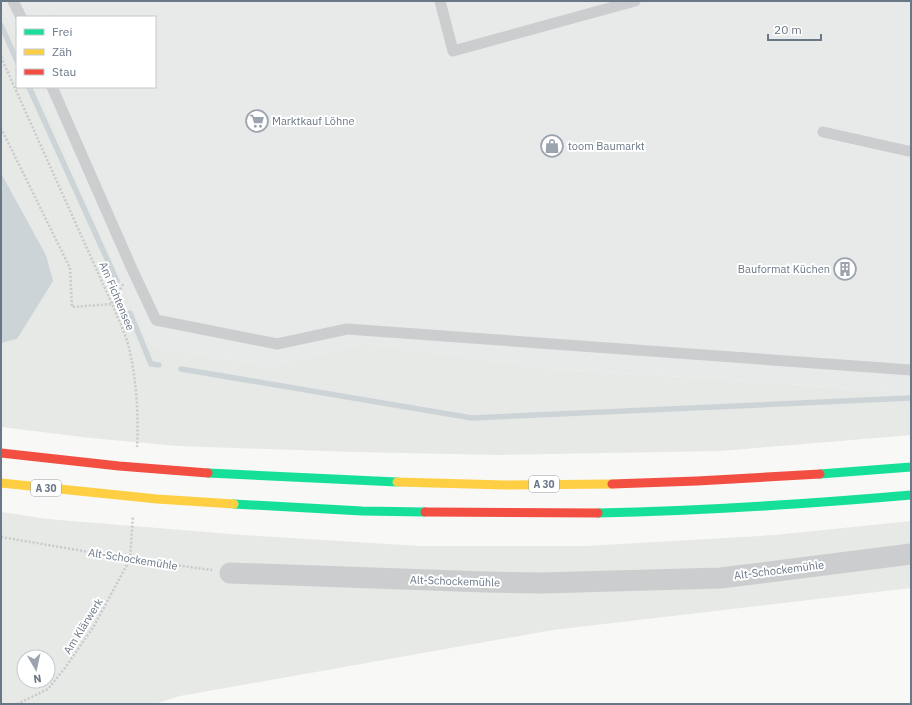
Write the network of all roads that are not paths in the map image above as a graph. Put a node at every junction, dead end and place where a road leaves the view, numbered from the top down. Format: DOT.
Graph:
graph roads {
  1 [pos="13,1"];
  2 [pos="440,1"];
  3 [pos="635,1"];
  4 [pos="20,16"];
  5 [pos="52,88"];
  6 [pos="823,132"];
  7 [pos="911,151"];
  8 [pos="911,370"];
  9 [pos="1,453"];
  10 [pos="911,466"];
  11 [pos="1,483"];
  12 [pos="911,495"];
  13 [pos="911,554"];
  14 [pos="230,573"];
  1 -- 4 [label="lane"];
  2 -- 3 [label="lane"];
  5 -- 8 [label="lane"];
  6 -- 7 [label="lane"];
  9 -- 10 [label="highway, A 30"];
  11 -- 12 [label="highway, A 30"];
  13 -- 14 [label="street, Alt-Schockemühle"];
}
